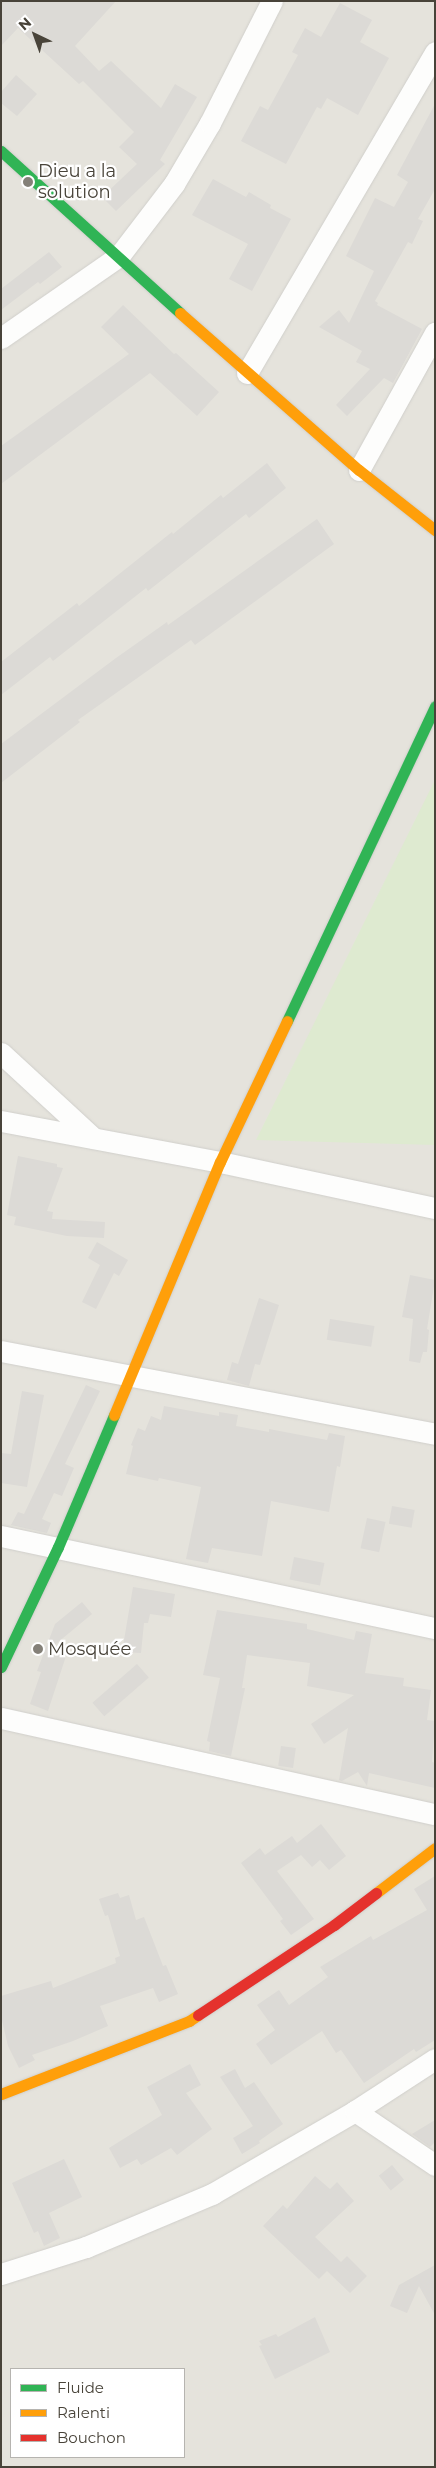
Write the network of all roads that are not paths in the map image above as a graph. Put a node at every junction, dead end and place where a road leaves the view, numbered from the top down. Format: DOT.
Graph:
graph roads {
  1 [pos="272,1"];
  2 [pos="435,52"];
  3 [pos="1,151"];
  4 [pos="119,256"];
  5 [pos="435,333"];
  6 [pos="1,338"];
  7 [pos="247,373"];
  8 [pos="359,470"];
  9 [pos="435,530"];
  10 [pos="435,706"];
  11 [pos="1,1053"];
  12 [pos="1,1121"];
  13 [pos="94,1138"];
  14 [pos="220,1162"];
  15 [pos="435,1208"];
  16 [pos="1,1351"];
  17 [pos="129,1374"];
  18 [pos="435,1434"];
  19 [pos="1,1536"];
  20 [pos="58,1547"];
  21 [pos="435,1628"];
  22 [pos="1,1667"];
  23 [pos="1,1718"];
  24 [pos="435,1814"];
  25 [pos="435,1848"];
  26 [pos="435,2059"];
  27 [pos="1,2094"];
  28 [pos="355,2111"];
  29 [pos="435,2165"];
  30 [pos="1,2274"];
  1 -- 4 [label="street"];
  2 -- 7 [label="street"];
  3 -- 4 [label="street"];
  4 -- 6 [label="street"];
  4 -- 7 [label="street"];
  5 -- 8 [label="street"];
  7 -- 8 [label="street"];
  8 -- 9 [label="street"];
  10 -- 14 [label="street"];
  11 -- 13 [label="street"];
  12 -- 13 [label="street"];
  13 -- 14 [label="street"];
  14 -- 15 [label="street"];
  14 -- 17 [label="street"];
  16 -- 17 [label="street"];
  17 -- 18 [label="street"];
  17 -- 20 [label="street"];
  19 -- 20 [label="street"];
  20 -- 21 [label="street"];
  20 -- 22 [label="street"];
  23 -- 24 [label="street"];
  25 -- 27 [label="street"];
  26 -- 28 [label="street"];
  28 -- 29 [label="street"];
  28 -- 30 [label="street"];
}
